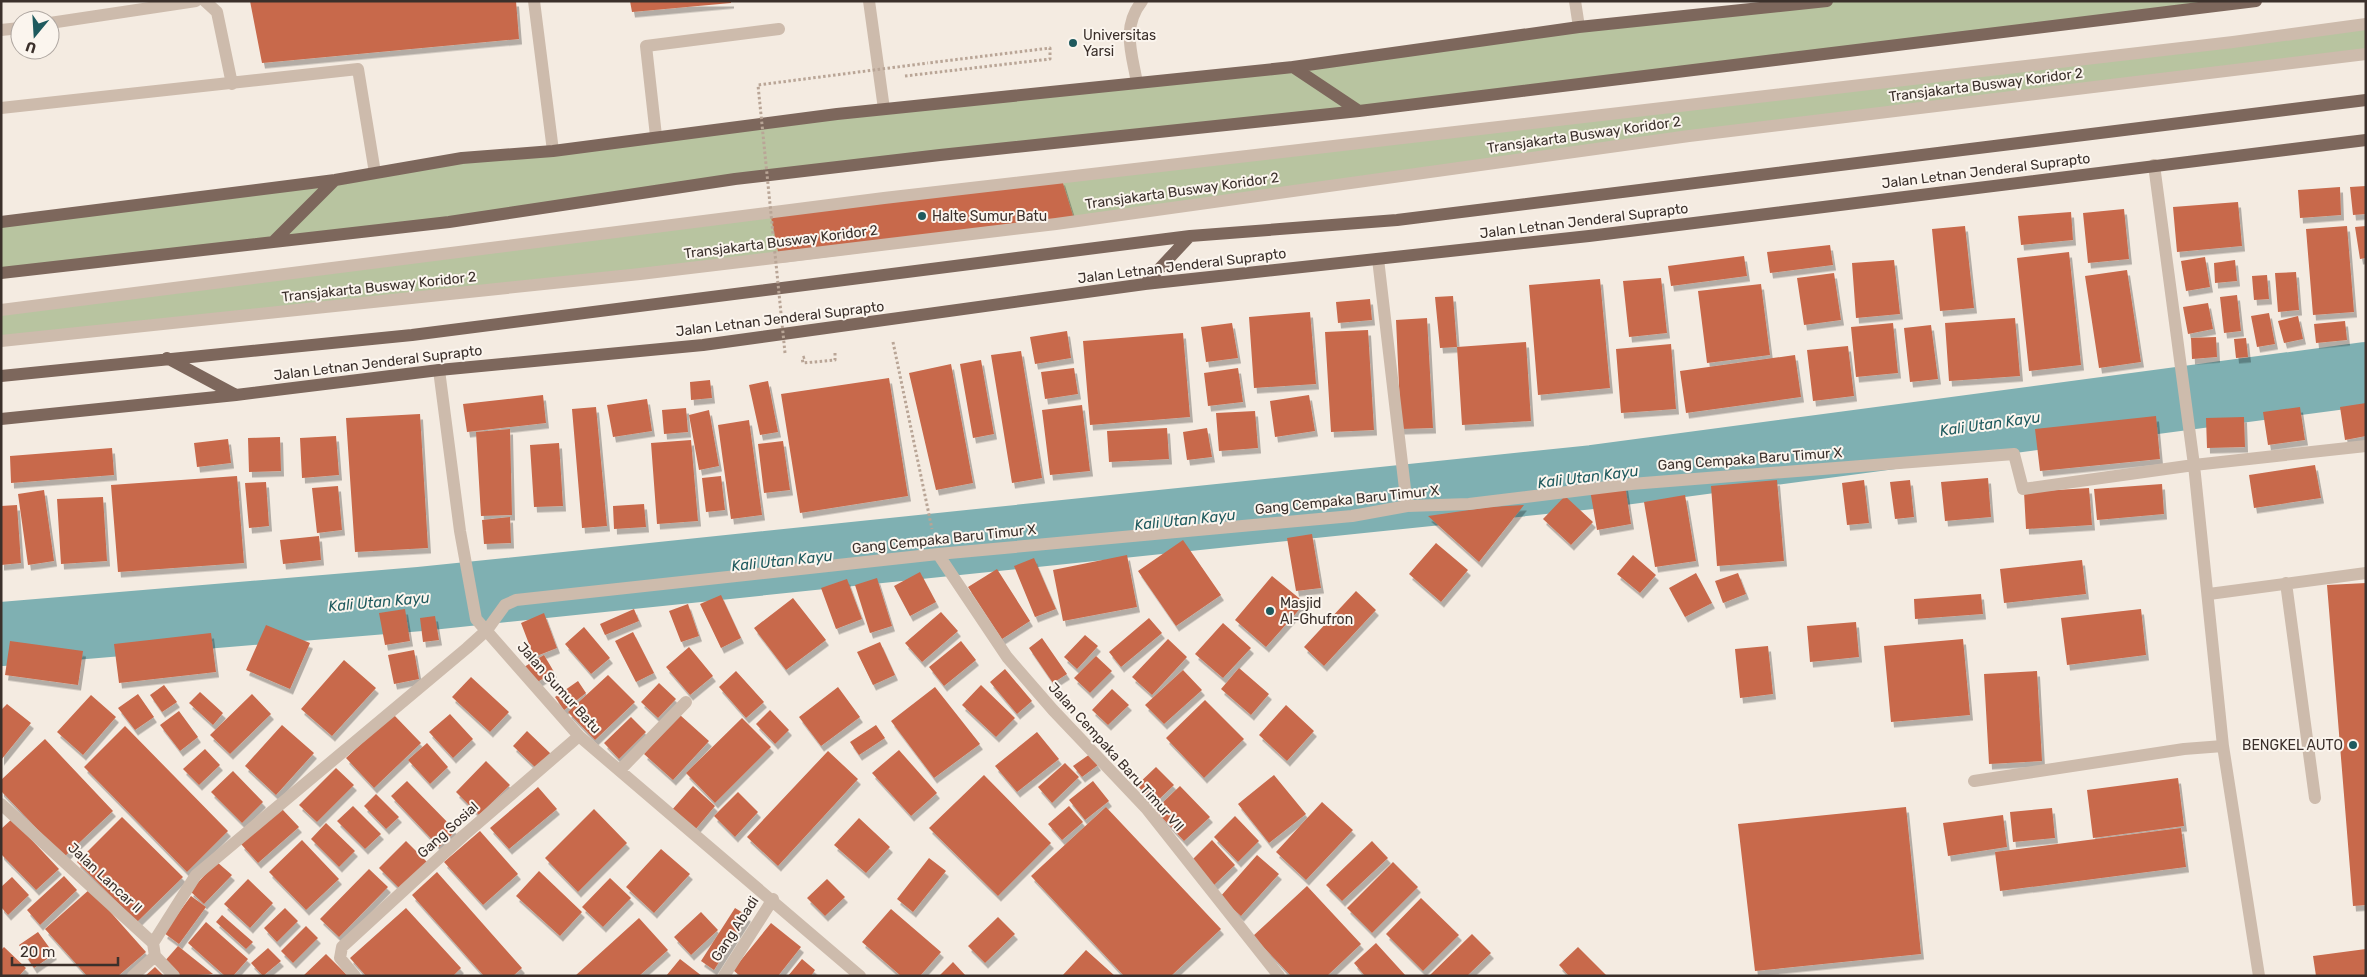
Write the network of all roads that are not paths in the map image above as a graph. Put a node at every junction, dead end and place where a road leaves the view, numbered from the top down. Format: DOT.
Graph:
graph roads {
  1 [pos="196,1"];
  2 [pos="205,1"];
  3 [pos="534,1"];
  4 [pos="869,1"];
  5 [pos="1142,1"];
  6 [pos="1575,1"];
  7 [pos="1827,1"];
  8 [pos="2256,1"];
  9 [pos="1791,4"];
  10 [pos="60,21"];
  11 [pos="2366,24"];
  12 [pos="1579,27"];
  13 [pos="779,29"];
  14 [pos="2366,54"];
  15 [pos="1292,67"];
  16 [pos="1137,83"];
  17 [pos="232,84"];
  18 [pos="2366,100"];
  19 [pos="1,108"];
  20 [pos="884,109"];
  21 [pos="1359,111"];
  22 [pos="656,136"];
  23 [pos="2366,140"];
  24 [pos="553,151"];
  25 [pos="2154,165"];
  26 [pos="375,173"];
  27 [pos="335,180"];
  28 [pos="1,222"];
  29 [pos="1190,236"];
  30 [pos="273,242"];
  31 [pos="1378,259"];
  32 [pos="1,273"];
  33 [pos="1145,284"];
  34 [pos="1,310"];
  35 [pos="1,341"];
  36 [pos="167,358"];
  37 [pos="439,370"];
  38 [pos="1,376"];
  39 [pos="236,396"];
  40 [pos="1,419"];
  41 [pos="2366,446"];
  42 [pos="2194,465"];
  43 [pos="1407,504"];
  44 [pos="938,554"];
  45 [pos="2366,573"];
  46 [pos="2286,583"];
  47 [pos="2209,594"];
  48 [pos="487,630"];
  49 [pos="686,702"];
  50 [pos="579,736"];
  51 [pos="2224,746"];
  52 [pos="620,770"];
  53 [pos="1974,781"];
  54 [pos="2316,798"];
  55 [pos="3,808"];
  56 [pos="773,899"];
  57 [pos="154,949"];
  58 [pos="133,976"];
  59 [pos="174,976"];
  60 [pos="355,976"];
  61 [pos="724,976"];
  62 [pos="860,976"];
  63 [pos="1279,976"];
  64 [pos="2259,976"];
  1 -- 10 [label="street"];
  2 -- 17 [label="street"];
  3 -- 24 [label="street"];
  4 -- 20 [label="street"];
  5 -- 16 [label="street"];
  6 -- 12 [label="street"];
  7 -- 9 [label="main road"];
  8 -- 21 [label="main road"];
  9 -- 12 [label="main road"];
  11 -- 34 [label="street, Transjakarta Busway Koridor 2"];
  12 -- 15 [label="main road"];
  13 -- 22 [label="street"];
  14 -- 35 [label="street, Transjakarta Busway Koridor 2"];
  15 -- 16 [label="main road"];
  15 -- 21 [label="main road"];
  16 -- 20 [label="main road"];
  17 -- 19 [label="street"];
  17 -- 26 [label="street"];
  18 -- 29 [label="main road, Jalan Letnan Jenderal Suprapto"];
  20 -- 22 [label="main road"];
  21 -- 30 [label="main road"];
  22 -- 24 [label="main road"];
  23 -- 25 [label="main road, Jalan Letnan Jenderal Suprapto"];
  24 -- 26 [label="main road"];
  25 -- 31 [label="main road, Jalan Letnan Jenderal Suprapto"];
  25 -- 42 [label="street"];
  26 -- 27 [label="main road"];
  27 -- 28 [label="main road"];
  27 -- 30 [label="main road"];
  29 -- 33 [label="main road"];
  29 -- 36 [label="main road, Jalan Letnan Jenderal Suprapto"];
  30 -- 32 [label="main road"];
  31 -- 33 [label="main road, Jalan Letnan Jenderal Suprapto"];
  31 -- 43 [label="street"];
  33 -- 37 [label="main road, Jalan Letnan Jenderal Suprapto"];
  36 -- 38 [label="main road, Jalan Letnan Jenderal Suprapto"];
  36 -- 39 [label="main road"];
  37 -- 39 [label="main road, Jalan Letnan Jenderal Suprapto"];
  37 -- 48 [label="street, Jalan Sumur Batu"];
  39 -- 40 [label="main road, Jalan Letnan Jenderal Suprapto"];
  41 -- 42 [label="street"];
  42 -- 43 [label="street, Gang Cempaka Baru Timur X"];
  42 -- 47 [label="street"];
  43 -- 44 [label="street, Gang Cempaka Baru Timur X"];
  44 -- 48 [label="street, Gang Cempaka Baru Timur X"];
  44 -- 63 [label="street, Jalan Cempaka Baru Timur VII"];
  45 -- 46 [label="street"];
  46 -- 47 [label="street"];
  46 -- 54 [label="street"];
  47 -- 51 [label="street"];
  48 -- 50 [label="street, Jalan Sumur Batu"];
  48 -- 57 [label="street, Gang Cempaka Baru Timur X"];
  49 -- 52 [label="street"];
  50 -- 52 [label="street, Jalan Sumur Batu"];
  50 -- 60 [label="street, Gang Sosial"];
  51 -- 53 [label="street"];
  51 -- 64 [label="street"];
  52 -- 56 [label="street, Jalan Sumur Batu"];
  55 -- 57 [label="street, Jalan Lancar II"];
  56 -- 61 [label="street, Gang Abadi"];
  56 -- 62 [label="street, Jalan Sumur Batu"];
  57 -- 58 [label="street, Gang Cempaka Baru Timur X"];
  57 -- 59 [label="street, Jalan Lancar II"];
}
